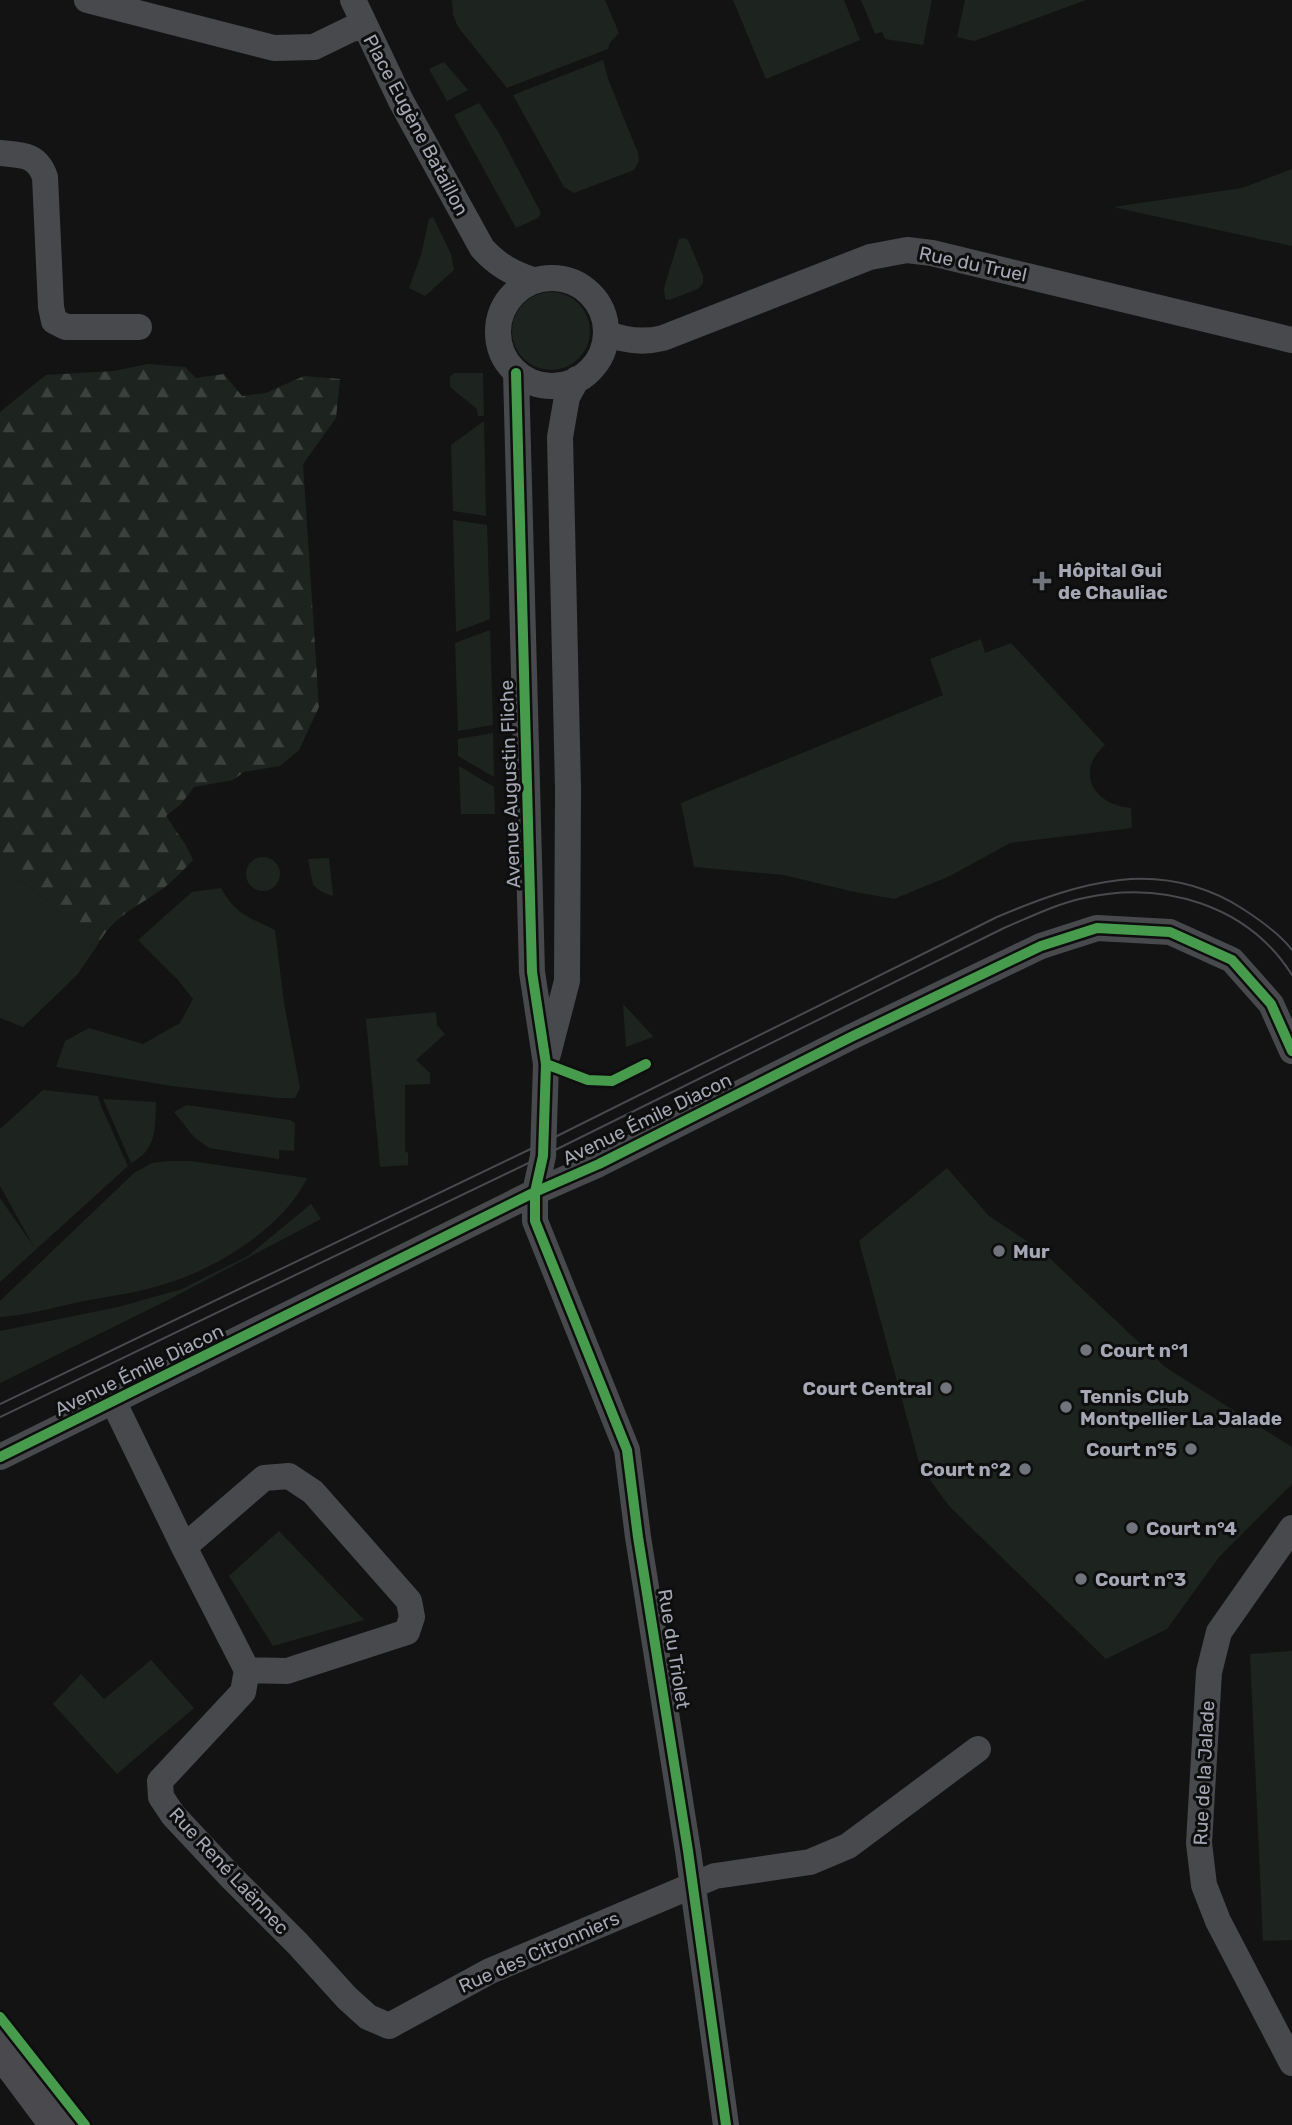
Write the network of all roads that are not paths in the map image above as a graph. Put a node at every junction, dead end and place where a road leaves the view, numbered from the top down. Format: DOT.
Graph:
graph roads {
  1 [pos="87,0"];
  2 [pos="353,0"];
  3 [pos="365,27"];
  4 [pos="0,153"];
  5 [pos="482,248"];
  6 [pos="533,280"];
  7 [pos="500,311"];
  8 [pos="139,327"];
  9 [pos="606,333"];
  10 [pos="663,338"];
  11 [pos="1292,340"];
  12 [pos="516,373"];
  13 [pos="585,374"];
  14 [pos="1292,1051"];
  15 [pos="546,1064"];
  16 [pos="535,1192"];
  17 [pos="114,1402"];
  18 [pos="0,1457"];
  19 [pos="1292,1528"];
  20 [pos="184,1547"];
  21 [pos="247,1670"];
  22 [pos="978,1749"];
  23 [pos="693,1885"];
  24 [pos="389,2026"];
  25 [pos="0,2046"];
  26 [pos="1292,2063"];
  27 [pos="59,2125"];
  28 [pos="726,2125"];
  1 -- 3 [label="street"];
  2 -- 3 [label="street, Place Eugène Bataillon"];
  3 -- 5 [label="street, Place Eugène Bataillon"];
  4 -- 8 [label="street"];
  5 -- 6 [label="street, Place Eugène Bataillon"];
  5 -- 7 [label="street, Place Eugène Bataillon"];
  6 -- 7 [label="street"];
  6 -- 9 [label="street, Place Eugène Bataillon"];
  7 -- 12 [label="street, Place Eugène Bataillon"];
  9 -- 10 [label="street, Rue du Truel"];
  9 -- 13 [label="street"];
  10 -- 11 [label="street, Rue du Truel"];
  10 -- 13 [label="street, Rue du Truel"];
  12 -- 13 [label="street"];
  12 -- 15 [label="street, Avenue Augustin Fliche"];
  13 -- 15 [label="street, Avenue Augustin Fliche"];
  14 -- 16 [label="street, Avenue Émile Diacon"];
  15 -- 16 [label="street, Avenue Augustin Fliche"];
  16 -- 17 [label="street, Avenue Émile Diacon"];
  16 -- 23 [label="street, Rue du Triolet"];
  17 -- 18 [label="street, Avenue Émile Diacon"];
  17 -- 20 [label="street"];
  19 -- 26 [label="street, Rue de la Jalade"];
  20 -- 21 [label="street"];
  20 -- 21 [label="street"];
  21 -- 24 [label="street, Rue René Laënnec"];
  22 -- 23 [label="street, Rue des Citronniers"];
  23 -- 24 [label="street, Rue des Citronniers"];
  23 -- 28 [label="street, Rue du Triolet"];
  25 -- 27 [label="main road"];
}
